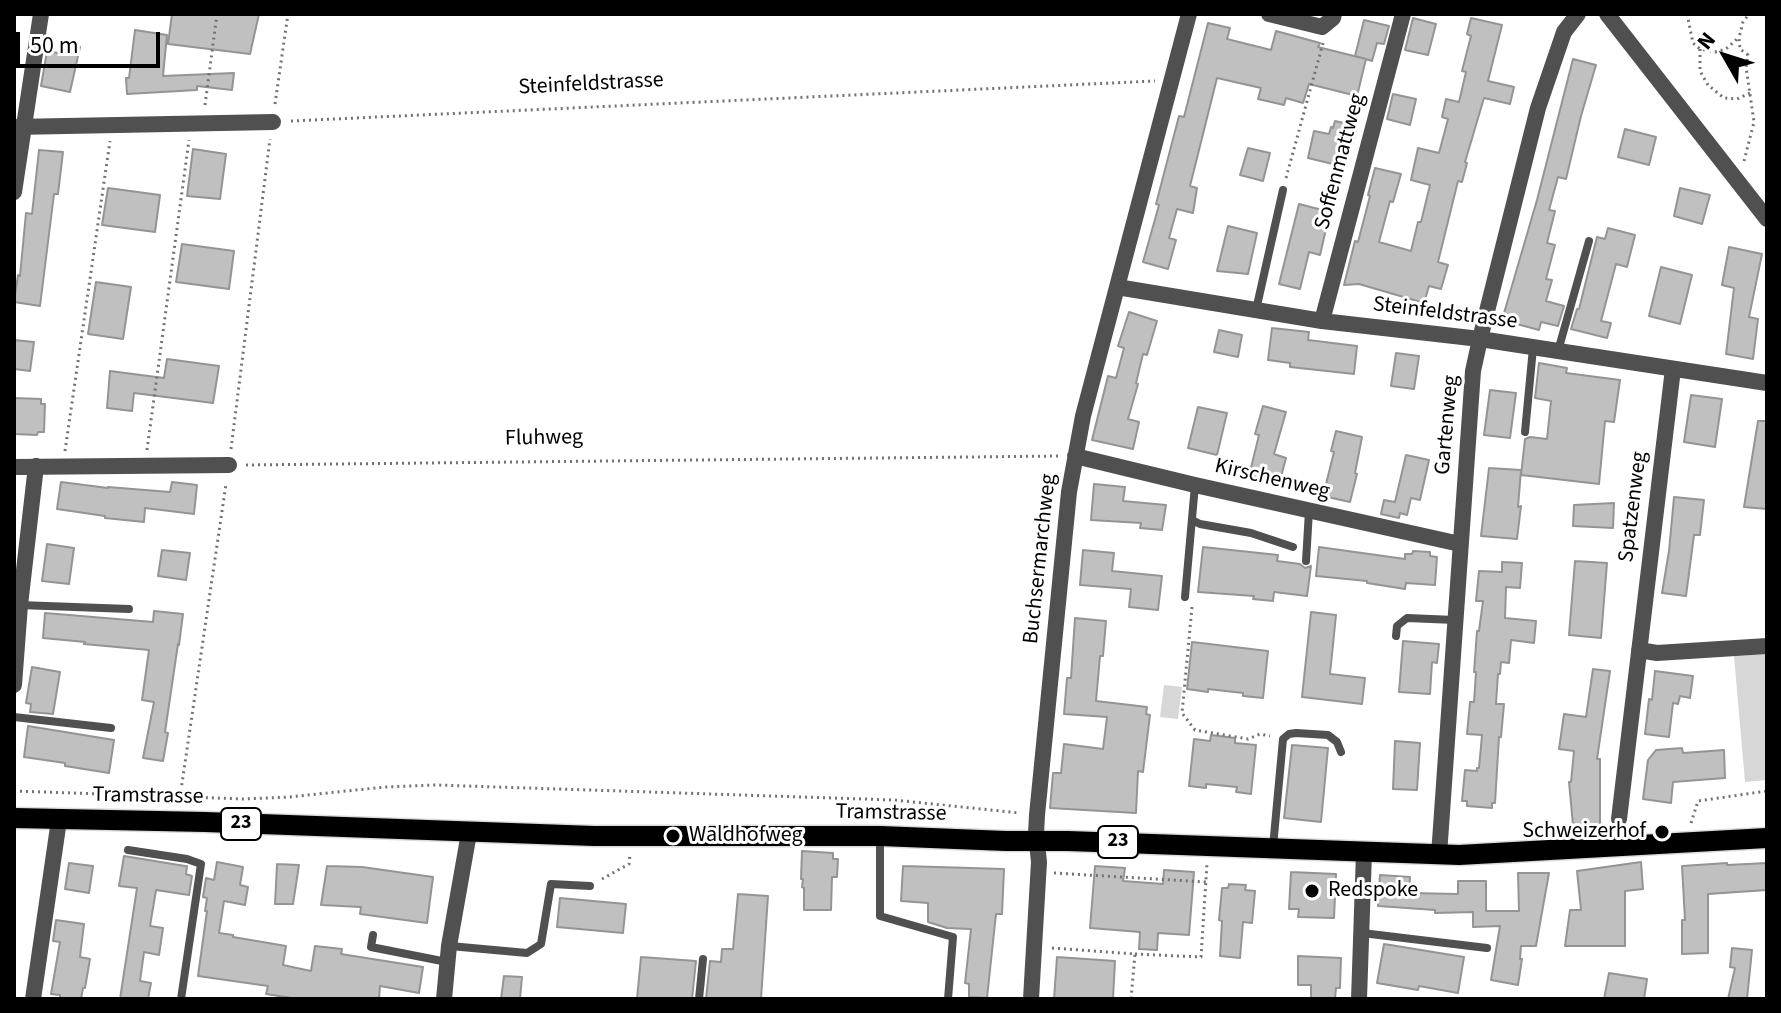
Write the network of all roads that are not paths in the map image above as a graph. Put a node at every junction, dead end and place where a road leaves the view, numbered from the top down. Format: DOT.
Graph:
graph roads {
  1 [pos="41,14"];
  2 [pos="1189,14"];
  3 [pos="1269,14"];
  4 [pos="1334,14"];
  5 [pos="1403,14"];
  6 [pos="1578,14"];
  7 [pos="1607,14"];
  8 [pos="273,122"];
  9 [pos="19,126"];
  10 [pos="1283,190"];
  11 [pos="14,192"];
  12 [pos="1767,219"];
  13 [pos="1589,241"];
  14 [pos="1117,287"];
  15 [pos="1256,310"];
  16 [pos="1322,321"];
  17 [pos="1480,339"];
  18 [pos="1533,348"];
  19 [pos="1558,351"];
  20 [pos="1673,369"];
  21 [pos="1767,383"];
  22 [pos="1525,432"];
  23 [pos="1075,456"];
  24 [pos="229,465"];
  25 [pos="36,466"];
  26 [pos="14,467"];
  27 [pos="1195,485"];
  28 [pos="1309,511"];
  29 [pos="1192,520"];
  30 [pos="1460,544"];
  31 [pos="1293,547"];
  32 [pos="1306,561"];
  33 [pos="1189,600"];
  34 [pos="17,605"];
  35 [pos="129,609"];
  36 [pos="1455,620"];
  37 [pos="1396,636"];
  38 [pos="1767,646"];
  39 [pos="1639,650"];
  40 [pos="14,685"];
  41 [pos="14,717"];
  42 [pos="111,728"];
  43 [pos="1341,752"];
  44 [pos="14,818"];
  45 [pos="1619,819"];
  46 [pos="59,820"];
  47 [pos="469,833"];
  48 [pos="880,836"];
  49 [pos="1767,838"];
  50 [pos="1036,840"];
  51 [pos="1273,848"];
  52 [pos="128,850"];
  53 [pos="1364,852"];
  54 [pos="1439,855"];
  55 [pos="590,886"];
  56 [pos="1362,933"];
  57 [pos="373,935"];
  58 [pos="1487,948"];
  59 [pos="448,954"];
  60 [pos="703,959"];
  61 [pos="33,999"];
  62 [pos="181,999"];
  63 [pos="444,999"];
  64 [pos="699,999"];
  65 [pos="948,999"];
  66 [pos="1031,999"];
  67 [pos="1359,999"];
  1 -- 9 [label="street"];
  2 -- 14 [label="street, Buchsermarchweg"];
  3 -- 4 [label="street"];
  5 -- 16 [label="street, Soffenmattweg"];
  6 -- 17 [label="street, Gartenweg"];
  7 -- 12 [label="street"];
  8 -- 9 [label="street"];
  9 -- 11 [label="street"];
  10 -- 15 [label="lane"];
  13 -- 19 [label="lane"];
  14 -- 15 [label="street, Steinfeldstrasse"];
  14 -- 23 [label="street, Buchsermarchweg"];
  15 -- 16 [label="street, Steinfeldstrasse"];
  16 -- 17 [label="street, Steinfeldstrasse"];
  17 -- 18 [label="street, Steinfeldstrasse"];
  17 -- 30 [label="street, Gartenweg"];
  18 -- 19 [label="street, Steinfeldstrasse"];
  18 -- 22 [label="lane"];
  19 -- 20 [label="street, Steinfeldstrasse"];
  20 -- 21 [label="street, Steinfeldstrasse"];
  20 -- 39 [label="street, Spatzenweg"];
  23 -- 27 [label="street, Kirschenweg"];
  23 -- 50 [label="street, Buchsermarchweg"];
  24 -- 25 [label="street"];
  25 -- 26 [label="street"];
  25 -- 34 [label="street"];
  27 -- 28 [label="street, Kirschenweg"];
  27 -- 29 [label="lane"];
  28 -- 30 [label="street, Kirschenweg"];
  28 -- 32 [label="lane"];
  29 -- 31 [label="lane"];
  29 -- 33 [label="lane"];
  30 -- 36 [label="street, Gartenweg"];
  34 -- 35 [label="lane"];
  34 -- 40 [label="street"];
  36 -- 37 [label="lane"];
  36 -- 54 [label="street, Gartenweg"];
  38 -- 39 [label="street"];
  39 -- 45 [label="street, Spatzenweg"];
  41 -- 42 [label="lane"];
  43 -- 51 [label="lane"];
  44 -- 46 [label="main road, Tramstrasse / 23"];
  46 -- 47 [label="main road, Tramstrasse / 23"];
  46 -- 61 [label="street"];
  47 -- 48 [label="main road, Tramstrasse / 23"];
  47 -- 59 [label="street"];
  48 -- 50 [label="main road, Tramstrasse / 23"];
  48 -- 65 [label="lane"];
  49 -- 54 [label="main road, Tramstrasse / 23"];
  50 -- 51 [label="main road, Tramstrasse / 23"];
  50 -- 66 [label="street, Buchsermarchweg"];
  51 -- 53 [label="main road, Tramstrasse / 23"];
  52 -- 62 [label="lane"];
  53 -- 54 [label="main road, Tramstrasse / 23"];
  53 -- 56 [label="street"];
  55 -- 59 [label="lane"];
  56 -- 58 [label="lane"];
  56 -- 67 [label="street"];
  57 -- 59 [label="lane"];
  59 -- 63 [label="street"];
  60 -- 64 [label="lane"];
}
